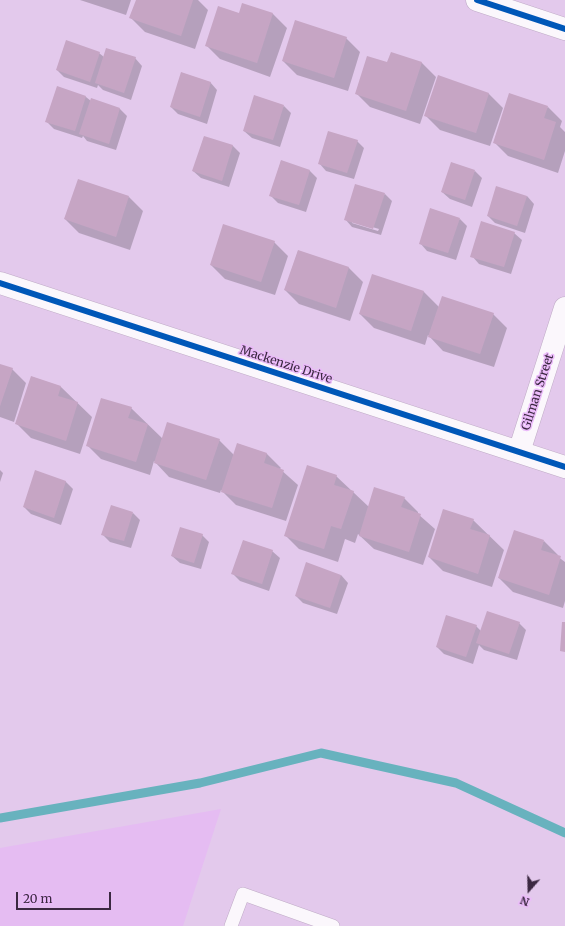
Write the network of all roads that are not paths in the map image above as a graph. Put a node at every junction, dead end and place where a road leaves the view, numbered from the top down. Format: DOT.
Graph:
graph roads {
  1 [pos="477,0"];
  2 [pos="565,29"];
  3 [pos="0,283"];
  4 [pos="565,308"];
  5 [pos="519,452"];
  6 [pos="565,468"];
  7 [pos="231,926"];
  8 [pos="333,926"];
  1 -- 2 [label="street"];
  3 -- 5 [label="street, Mackenzie Drive"];
  4 -- 5 [label="street, Gilman Street"];
  5 -- 6 [label="street, Mackenzie Drive"];
  7 -- 8 [label="lane"];
}
